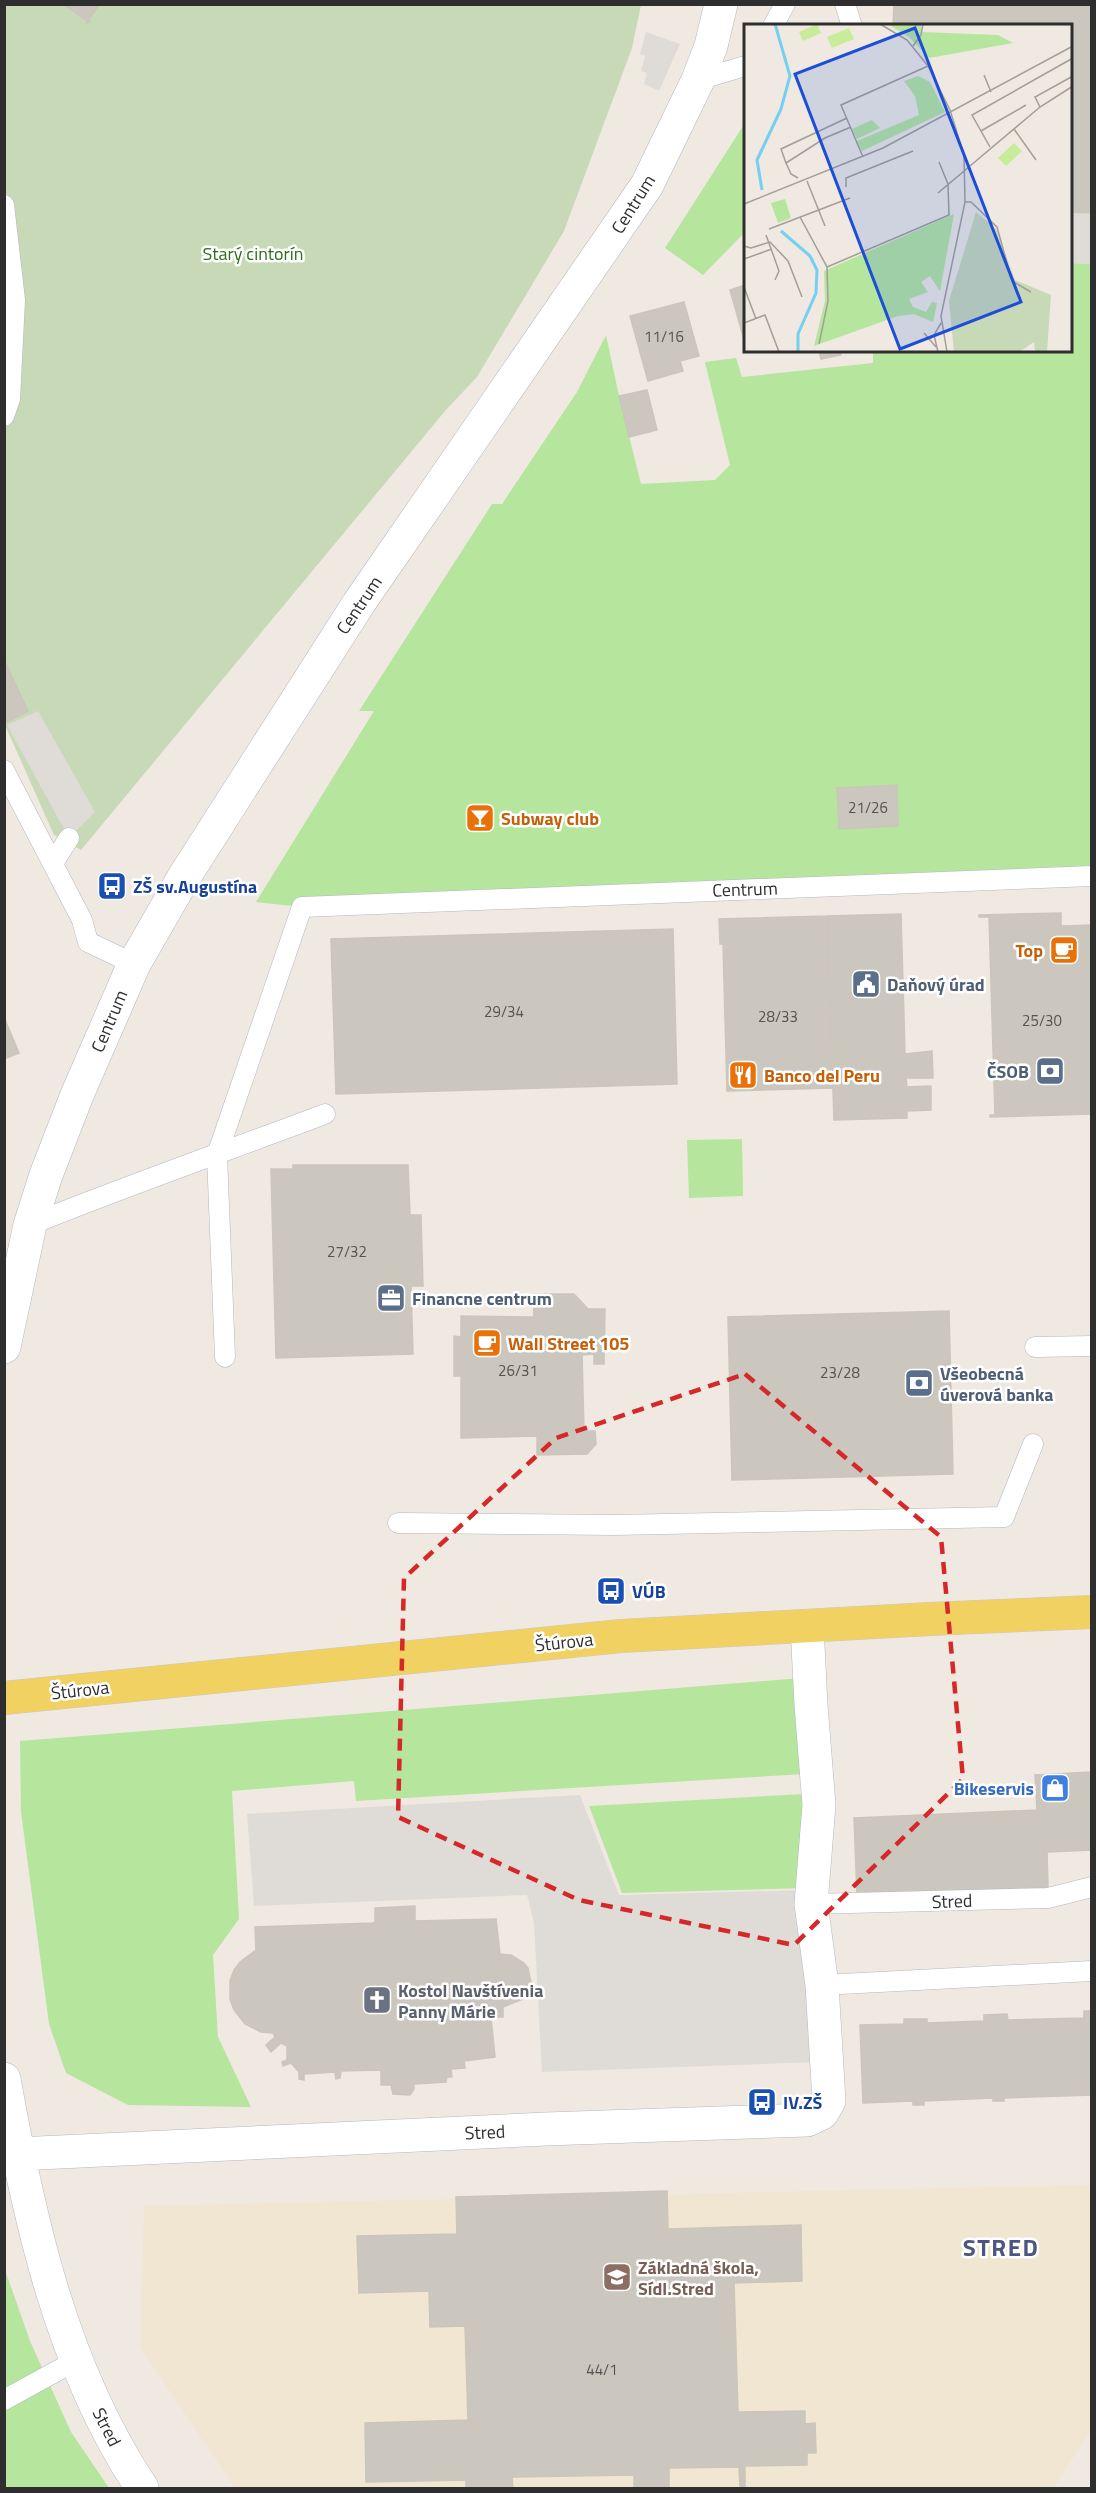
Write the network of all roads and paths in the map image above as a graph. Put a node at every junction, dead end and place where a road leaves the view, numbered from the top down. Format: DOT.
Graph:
graph roads {
  1 [pos="722,4"];
  2 [pos="785,4"];
  3 [pos="845,4"];
  4 [pos="774,24"];
  5 [pos="851,24"];
  6 [pos="744,66"];
  7 [pos="698,80"];
  8 [pos="4,204"];
  9 [pos="4,416"];
  10 [pos="4,770"];
  11 [pos="69,838"];
  12 [pos="53,863"];
  13 [pos="1092,876"];
  14 [pos="134,964"];
  15 [pos="325,1114"];
  16 [pos="217,1155"];
  17 [pos="17,1230"];
  18 [pos="1092,1346"];
  19 [pos="4,1347"];
  20 [pos="1035,1347"];
  21 [pos="225,1357"];
  22 [pos="1033,1444"];
  23 [pos="398,1523"];
  24 [pos="1092,1612"];
  25 [pos="807,1626"];
  26 [pos="4,1698"];
  27 [pos="1092,1887"];
  28 [pos="811,1905"];
  29 [pos="1092,1971"];
  30 [pos="822,1986"];
  31 [pos="4,2079"];
  32 [pos="17,2154"];
  33 [pos="77,2360"];
  34 [pos="4,2400"];
  35 [pos="142,2488"];
  1 -- 7 [label="street, Centrum"];
  2 -- 4 [label="lane"];
  3 -- 5 [label="lane"];
  6 -- 7 [label="lane"];
  7 -- 14 [label="street, Centrum"];
  8 -- 9 [label="lane"];
  10 -- 12 [label="lane"];
  11 -- 12 [label="lane"];
  12 -- 14 [label="lane"];
  13 -- 16 [label="lane, Centrum"];
  14 -- 17 [label="street, Centrum"];
  15 -- 16 [label="lane"];
  16 -- 17 [label="lane"];
  16 -- 21 [label="lane, Centrum"];
  17 -- 19 [label="street, Centrum"];
  18 -- 20 [label="lane"];
  22 -- 23 [label="lane"];
  24 -- 25 [label="main road, Štúrova"];
  25 -- 26 [label="main road, Štúrova"];
  25 -- 28 [label="street, Stred"];
  27 -- 28 [label="lane, Stred"];
  28 -- 30 [label="street, Stred"];
  29 -- 30 [label="lane"];
  30 -- 32 [label="street, Stred"];
  31 -- 32 [label="street, Stred"];
  32 -- 33 [label="street, Stred"];
  33 -- 34 [label="lane"];
  33 -- 35 [label="street, Stred"];
}
